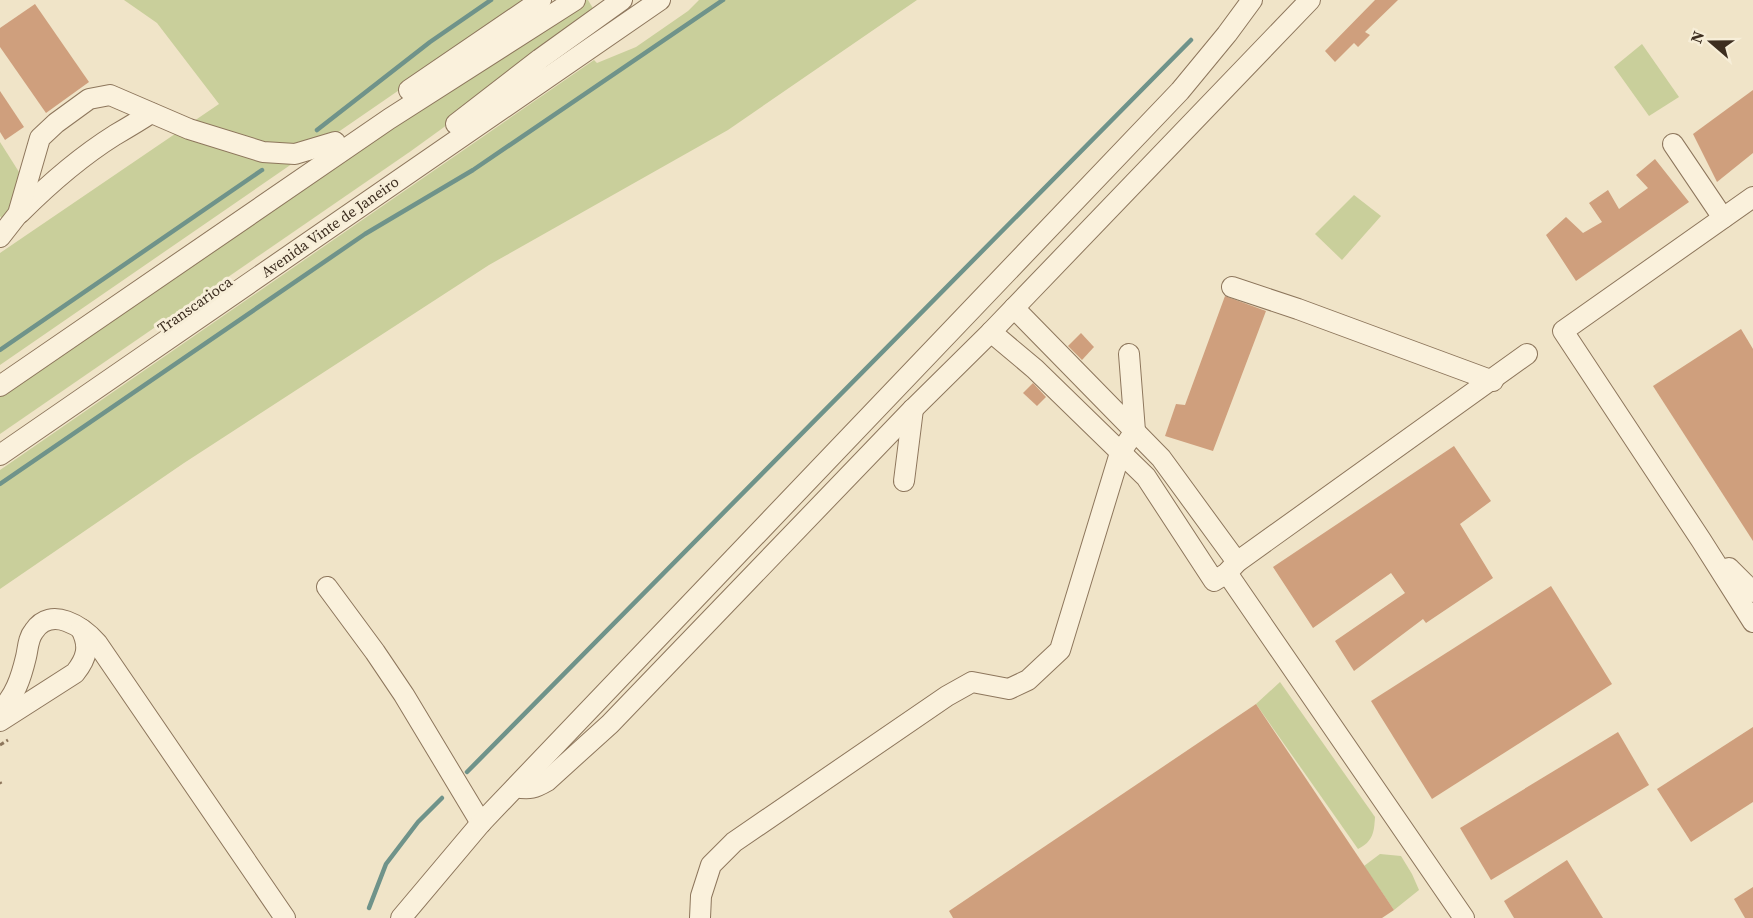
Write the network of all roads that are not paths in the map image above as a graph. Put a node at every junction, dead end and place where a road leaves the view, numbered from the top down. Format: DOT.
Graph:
graph roads {
  1 [pos="541,0"];
  2 [pos="575,0"];
  3 [pos="637,0"];
  4 [pos="660,0"];
  5 [pos="1251,0"];
  6 [pos="1310,0"];
  7 [pos="610,3"];
  8 [pos="151,113"];
  9 [pos="335,142"];
  10 [pos="1673,144"];
  11 [pos="1753,197"];
  12 [pos="18,214"];
  13 [pos="1723,218"];
  14 [pos="0,236"];
  15 [pos="1232,287"];
  16 [pos="1014,308"];
  17 [pos="991,332"];
  18 [pos="1045,339"];
  19 [pos="1129,354"];
  20 [pos="1527,354"];
  21 [pos="1025,360"];
  22 [pos="0,372"];
  23 [pos="1493,381"];
  24 [pos="0,386"];
  25 [pos="1091,386"];
  26 [pos="1072,405"];
  27 [pos="913,409"];
  28 [pos="1135,431"];
  29 [pos="0,440"];
  30 [pos="1120,453"];
  31 [pos="0,455"];
  32 [pos="904,481"];
  33 [pos="1701,540"];
  34 [pos="1226,572"];
  35 [pos="327,587"];
  36 [pos="1753,592"];
  37 [pos="1753,622"];
  38 [pos="81,628"];
  39 [pos="0,711"];
  40 [pos="0,721"];
  41 [pos="516,787"];
  42 [pos="481,823"];
  43 [pos="285,918"];
  44 [pos="401,918"];
  45 [pos="699,918"];
  46 [pos="1464,918"];
  1 -- 9 [label="street"];
  2 -- 24 [label="street"];
  3 -- 7 [label="street, Transcarioca"];
  4 -- 31 [label="street, Avenida Vinte de Janeiro"];
  5 -- 41 [label="street"];
  6 -- 16 [label="street"];
  7 -- 29 [label="street, Transcarioca"];
  8 -- 9 [label="street"];
  8 -- 12 [label="street"];
  8 -- 12 [label="street"];
  9 -- 22 [label="street"];
  10 -- 13 [label="street"];
  11 -- 13 [label="street"];
  12 -- 14 [label="street"];
  13 -- 33 [label="street"];
  15 -- 23 [label="street"];
  16 -- 17 [label="street"];
  16 -- 18 [label="street"];
  17 -- 21 [label="street"];
  17 -- 27 [label="street"];
  18 -- 21 [label="street"];
  18 -- 25 [label="street"];
  19 -- 28 [label="street"];
  20 -- 23 [label="street"];
  21 -- 26 [label="street"];
  23 -- 34 [label="street"];
  25 -- 26 [label="street"];
  25 -- 28 [label="street"];
  26 -- 30 [label="street"];
  27 -- 32 [label="street"];
  27 -- 41 [label="street"];
  28 -- 30 [label="street"];
  28 -- 34 [label="street"];
  30 -- 34 [label="street"];
  30 -- 45 [label="street"];
  33 -- 36 [label="street"];
  33 -- 37 [label="street"];
  34 -- 46 [label="street"];
  35 -- 42 [label="street"];
  38 -- 39 [label="street"];
  38 -- 40 [label="street"];
  38 -- 43 [label="street"];
  41 -- 42 [label="street"];
  42 -- 44 [label="street"];
}
